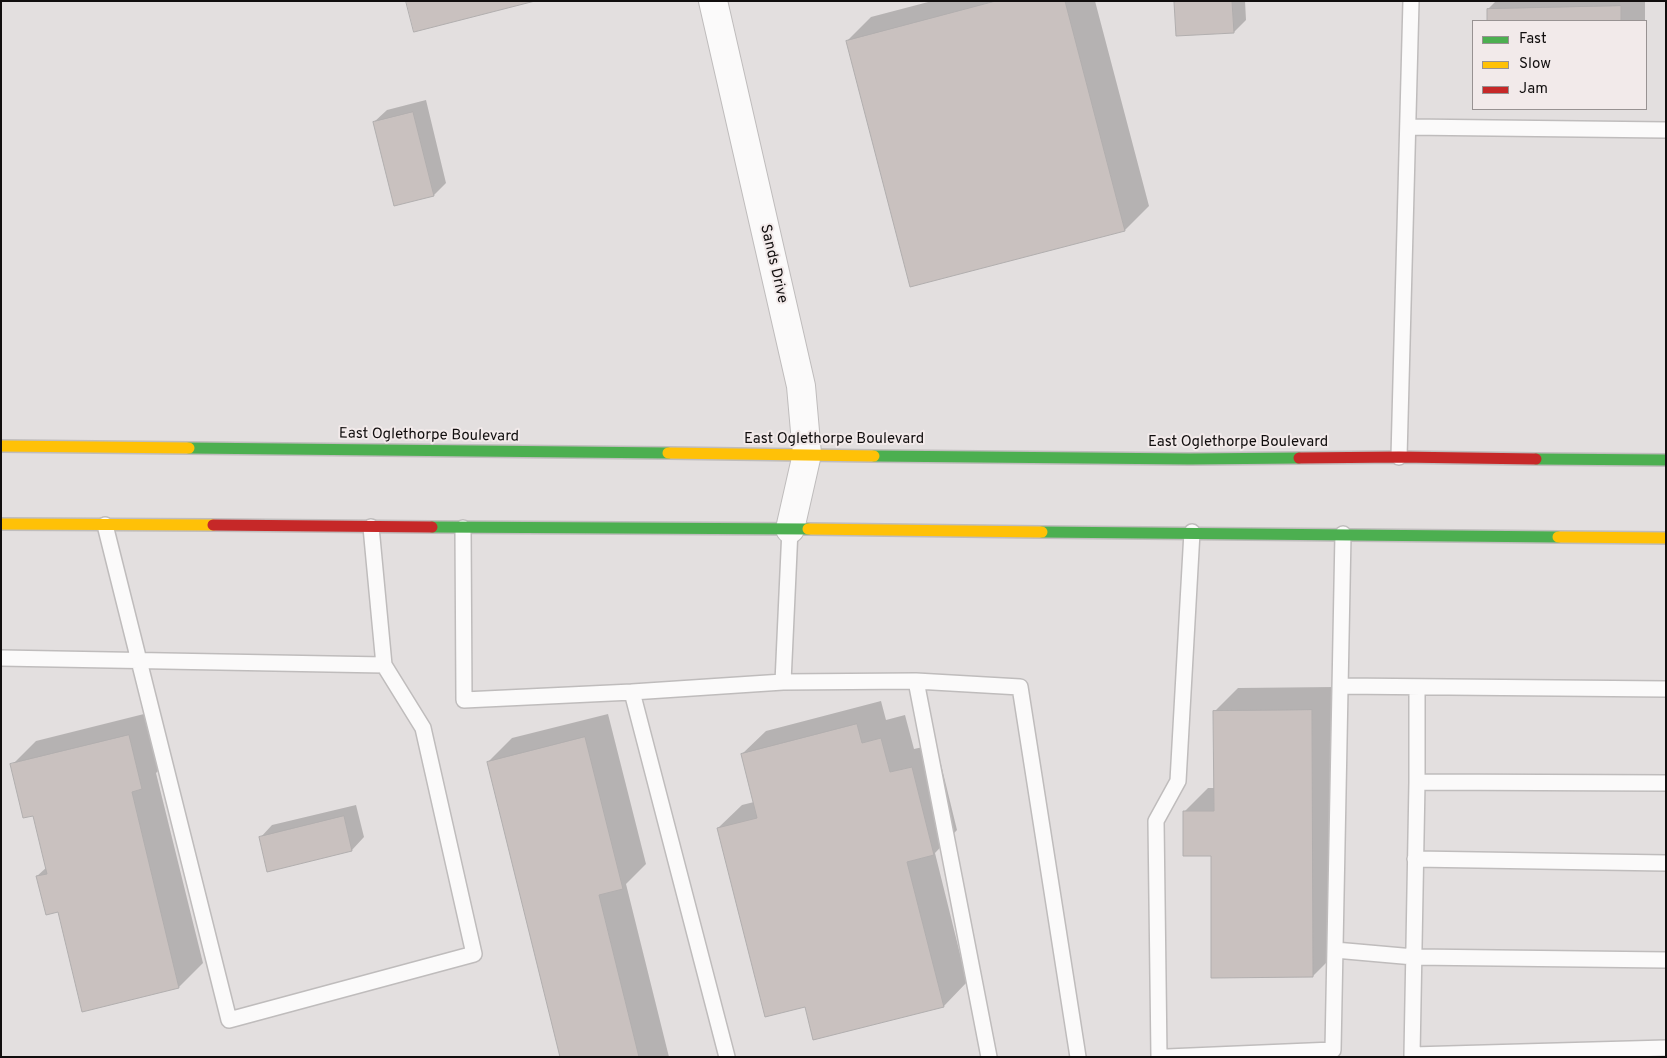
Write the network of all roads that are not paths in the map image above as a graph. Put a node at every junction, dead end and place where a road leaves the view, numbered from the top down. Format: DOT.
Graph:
graph roads {
  1 [pos="713,1"];
  2 [pos="1411,1"];
  3 [pos="1408,127"];
  4 [pos="1666,130"];
  5 [pos="1,446"];
  6 [pos="807,454"];
  7 [pos="1400,457"];
  8 [pos="1666,460"];
  9 [pos="1,524"];
  10 [pos="106,525"];
  11 [pos="371,527"];
  12 [pos="463,528"];
  13 [pos="790,529"];
  14 [pos="1192,532"];
  15 [pos="1343,534"];
  16 [pos="1666,538"];
  17 [pos="1,658"];
  18 [pos="140,660"];
  19 [pos="384,665"];
  20 [pos="916,681"];
  21 [pos="783,682"];
  22 [pos="1340,686"];
  23 [pos="1417,686"];
  24 [pos="1666,689"];
  25 [pos="632,692"];
  26 [pos="1417,782"];
  27 [pos="1666,783"];
  28 [pos="1415,860"];
  29 [pos="1666,863"];
  30 [pos="1335,950"];
  31 [pos="1414,956"];
  32 [pos="1666,960"];
  33 [pos="1666,1048"];
  34 [pos="727,1057"];
  35 [pos="988,1057"];
  36 [pos="1078,1057"];
  37 [pos="1160,1057"];
  38 [pos="1167,1057"];
  1 -- 6 [label="street, Sands Drive"];
  2 -- 3 [label="lane"];
  3 -- 4 [label="lane"];
  3 -- 7 [label="lane"];
  5 -- 6 [label="main road, East Oglethorpe Boulevard"];
  6 -- 7 [label="main road, East Oglethorpe Boulevard"];
  6 -- 13 [label="street, Sands Drive"];
  7 -- 8 [label="main road, East Oglethorpe Boulevard"];
  9 -- 10 [label="main road"];
  10 -- 11 [label="main road"];
  10 -- 18 [label="lane"];
  11 -- 12 [label="main road"];
  11 -- 19 [label="lane"];
  12 -- 13 [label="main road"];
  12 -- 25 [label="lane"];
  13 -- 14 [label="main road"];
  13 -- 21 [label="lane"];
  14 -- 15 [label="main road"];
  14 -- 37 [label="lane"];
  15 -- 16 [label="main road"];
  15 -- 22 [label="lane"];
  17 -- 18 [label="lane"];
  18 -- 19 [label="lane"];
  18 -- 19 [label="lane"];
  20 -- 21 [label="lane"];
  20 -- 35 [label="lane"];
  20 -- 36 [label="lane"];
  21 -- 25 [label="lane"];
  22 -- 23 [label="lane"];
  22 -- 30 [label="lane"];
  23 -- 24 [label="lane"];
  23 -- 26 [label="lane"];
  25 -- 34 [label="lane"];
  26 -- 27 [label="lane"];
  26 -- 28 [label="lane"];
  28 -- 29 [label="lane"];
  28 -- 31 [label="lane"];
  30 -- 31 [label="lane"];
  30 -- 38 [label="lane"];
  31 -- 32 [label="lane"];
  31 -- 33 [label="lane"];
}
